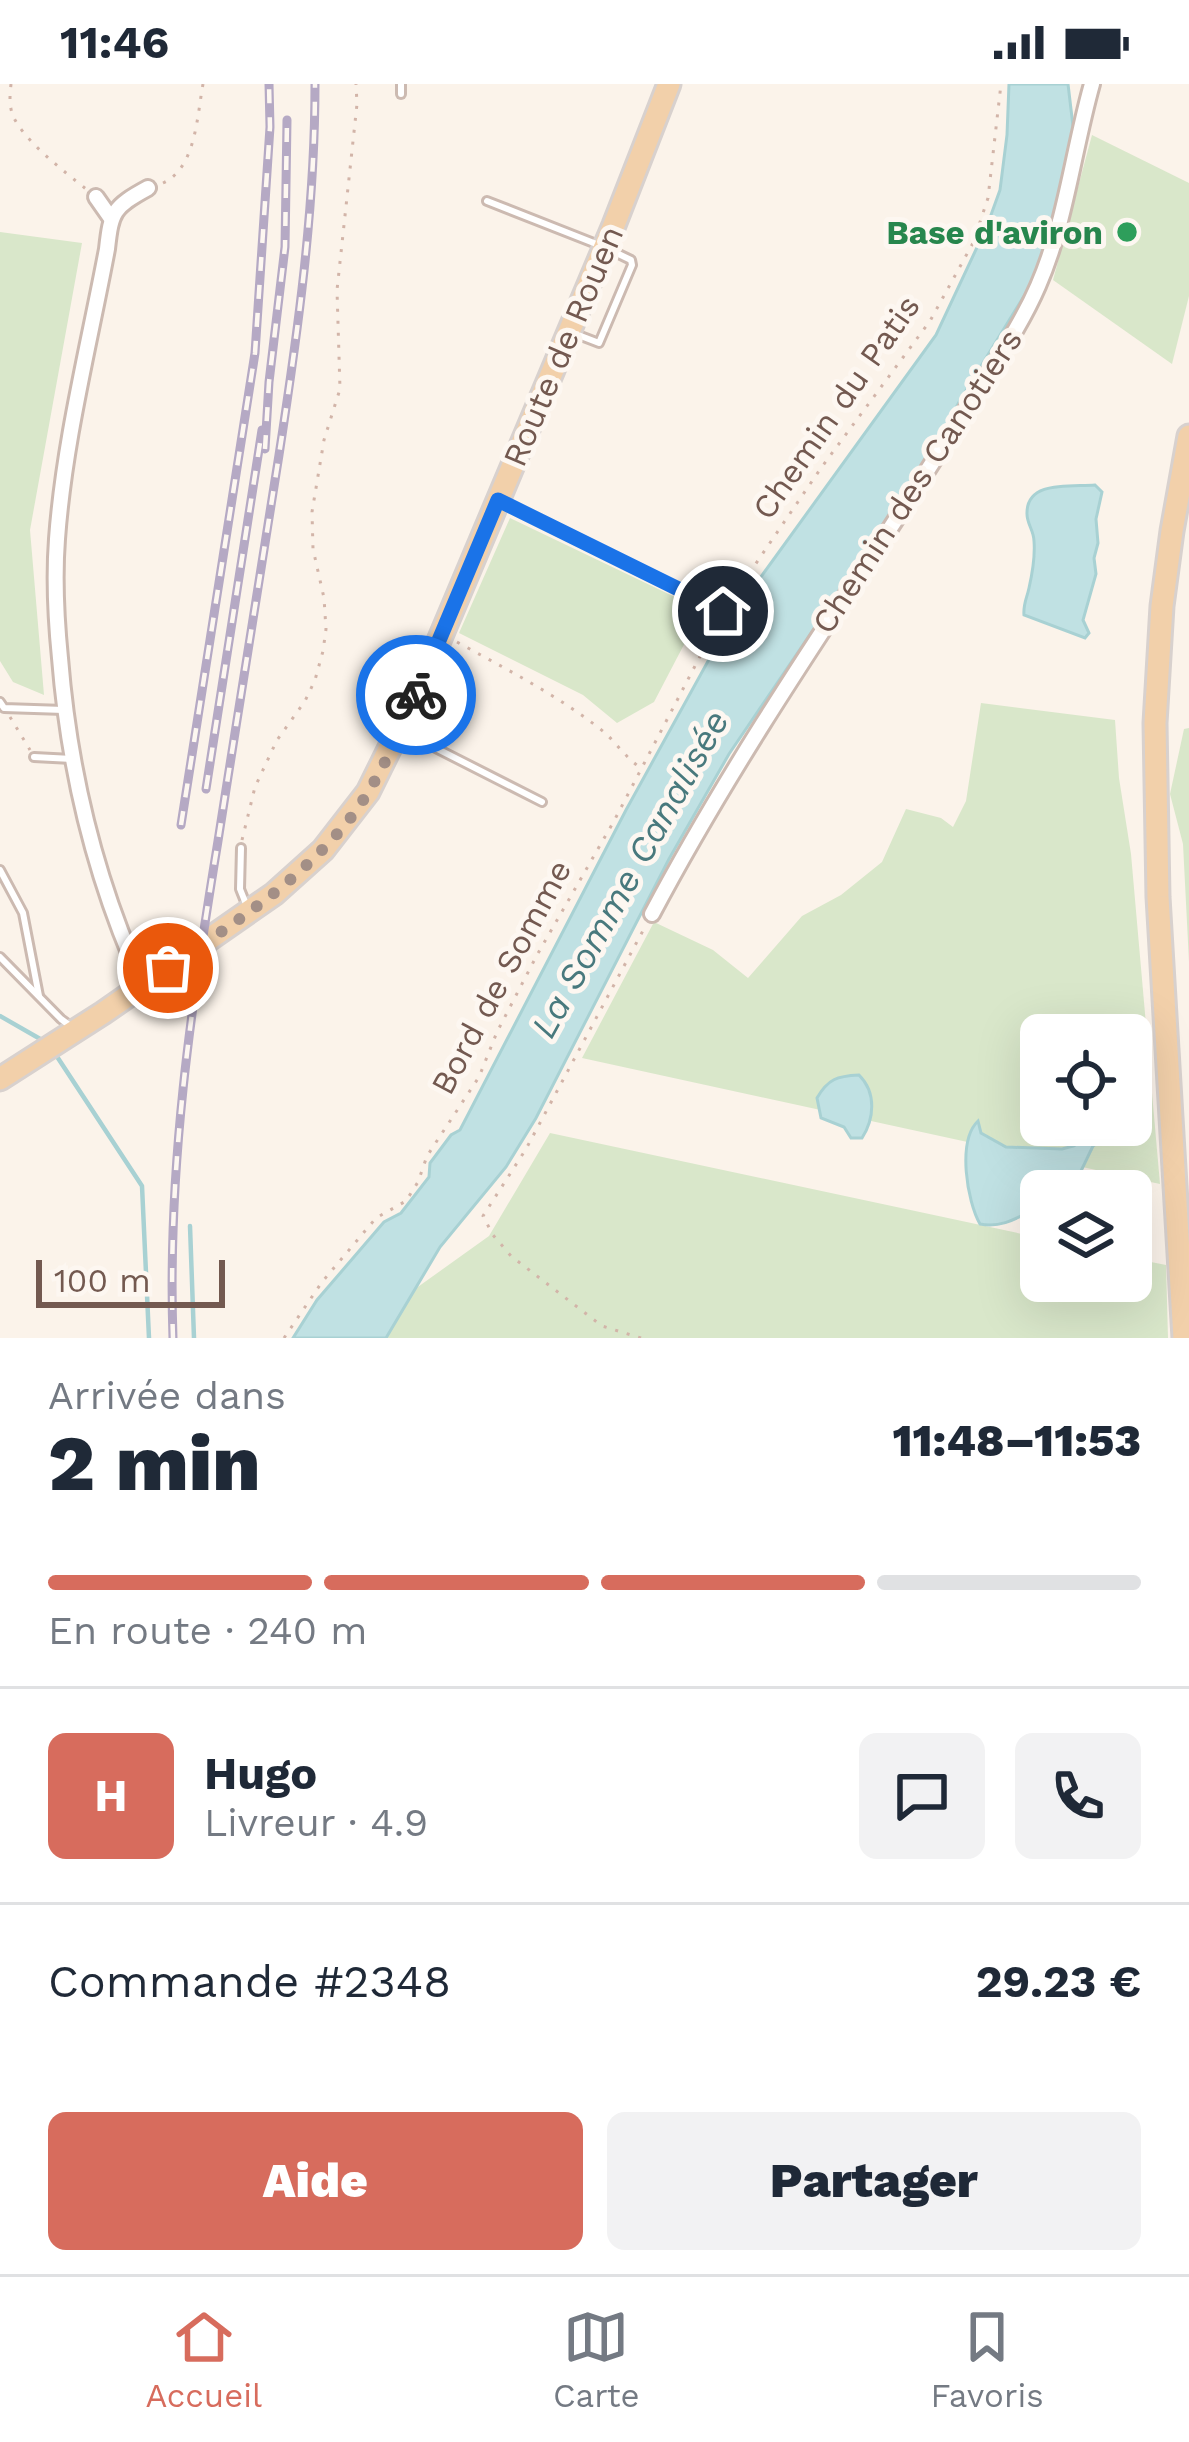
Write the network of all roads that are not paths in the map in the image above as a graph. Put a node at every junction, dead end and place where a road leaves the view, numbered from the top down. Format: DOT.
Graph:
graph roads {
  1 [pos="401,84"];
  2 [pos="669,84"];
  3 [pos="1089,85"];
  4 [pos="401,94"];
  5 [pos="148,188"];
  6 [pos="96,197"];
  7 [pos="488,201"];
  8 [pos="110,217"];
  9 [pos="604,247"];
  10 [pos="569,332"];
  11 [pos="1189,436"];
  12 [pos="498,500"];
  13 [pos="723,611"];
  14 [pos="2,705"];
  15 [pos="64,710"];
  16 [pos="400,730"];
  17 [pos="34,757"];
  18 [pos="72,759"];
  19 [pos="542,802"];
  20 [pos="241,848"];
  21 [pos="0,871"];
  22 [pos="250,913"];
  23 [pos="652,914"];
  24 [pos="0,957"];
  25 [pos="143,985"];
  26 [pos="39,996"];
  27 [pos="59,1041"];
  28 [pos="0,1079"];
  29 [pos="1184,1338"];
  1 -- 4 [label="lane"];
  2 -- 9 [label="main road, Route de Rouen"];
  3 -- 23 [label="street, Chemin des Canotiers"];
  5 -- 8 [label="street"];
  6 -- 8 [label="street"];
  7 -- 9 [label="lane"];
  8 -- 15 [label="street"];
  9 -- 10 [label="main road, Route de Rouen"];
  9 -- 10 [label="lane"];
  10 -- 12 [label="main road, Route de Rouen"];
  11 -- 29 [label="main road"];
  12 -- 13 [label="lane"];
  12 -- 16 [label="main road, Route de Rouen"];
  14 -- 15 [label="lane"];
  15 -- 18 [label="street"];
  16 -- 19 [label="lane"];
  16 -- 22 [label="main road, Route de Rouen"];
  17 -- 18 [label="lane"];
  18 -- 25 [label="street"];
  20 -- 22 [label="lane"];
  21 -- 26 [label="lane"];
  22 -- 25 [label="main road, Route de Rouen"];
  24 -- 26 [label="lane"];
  25 -- 27 [label="main road, Route de Rouen"];
  26 -- 27 [label="lane"];
  27 -- 28 [label="main road, Route de Rouen"];
}
